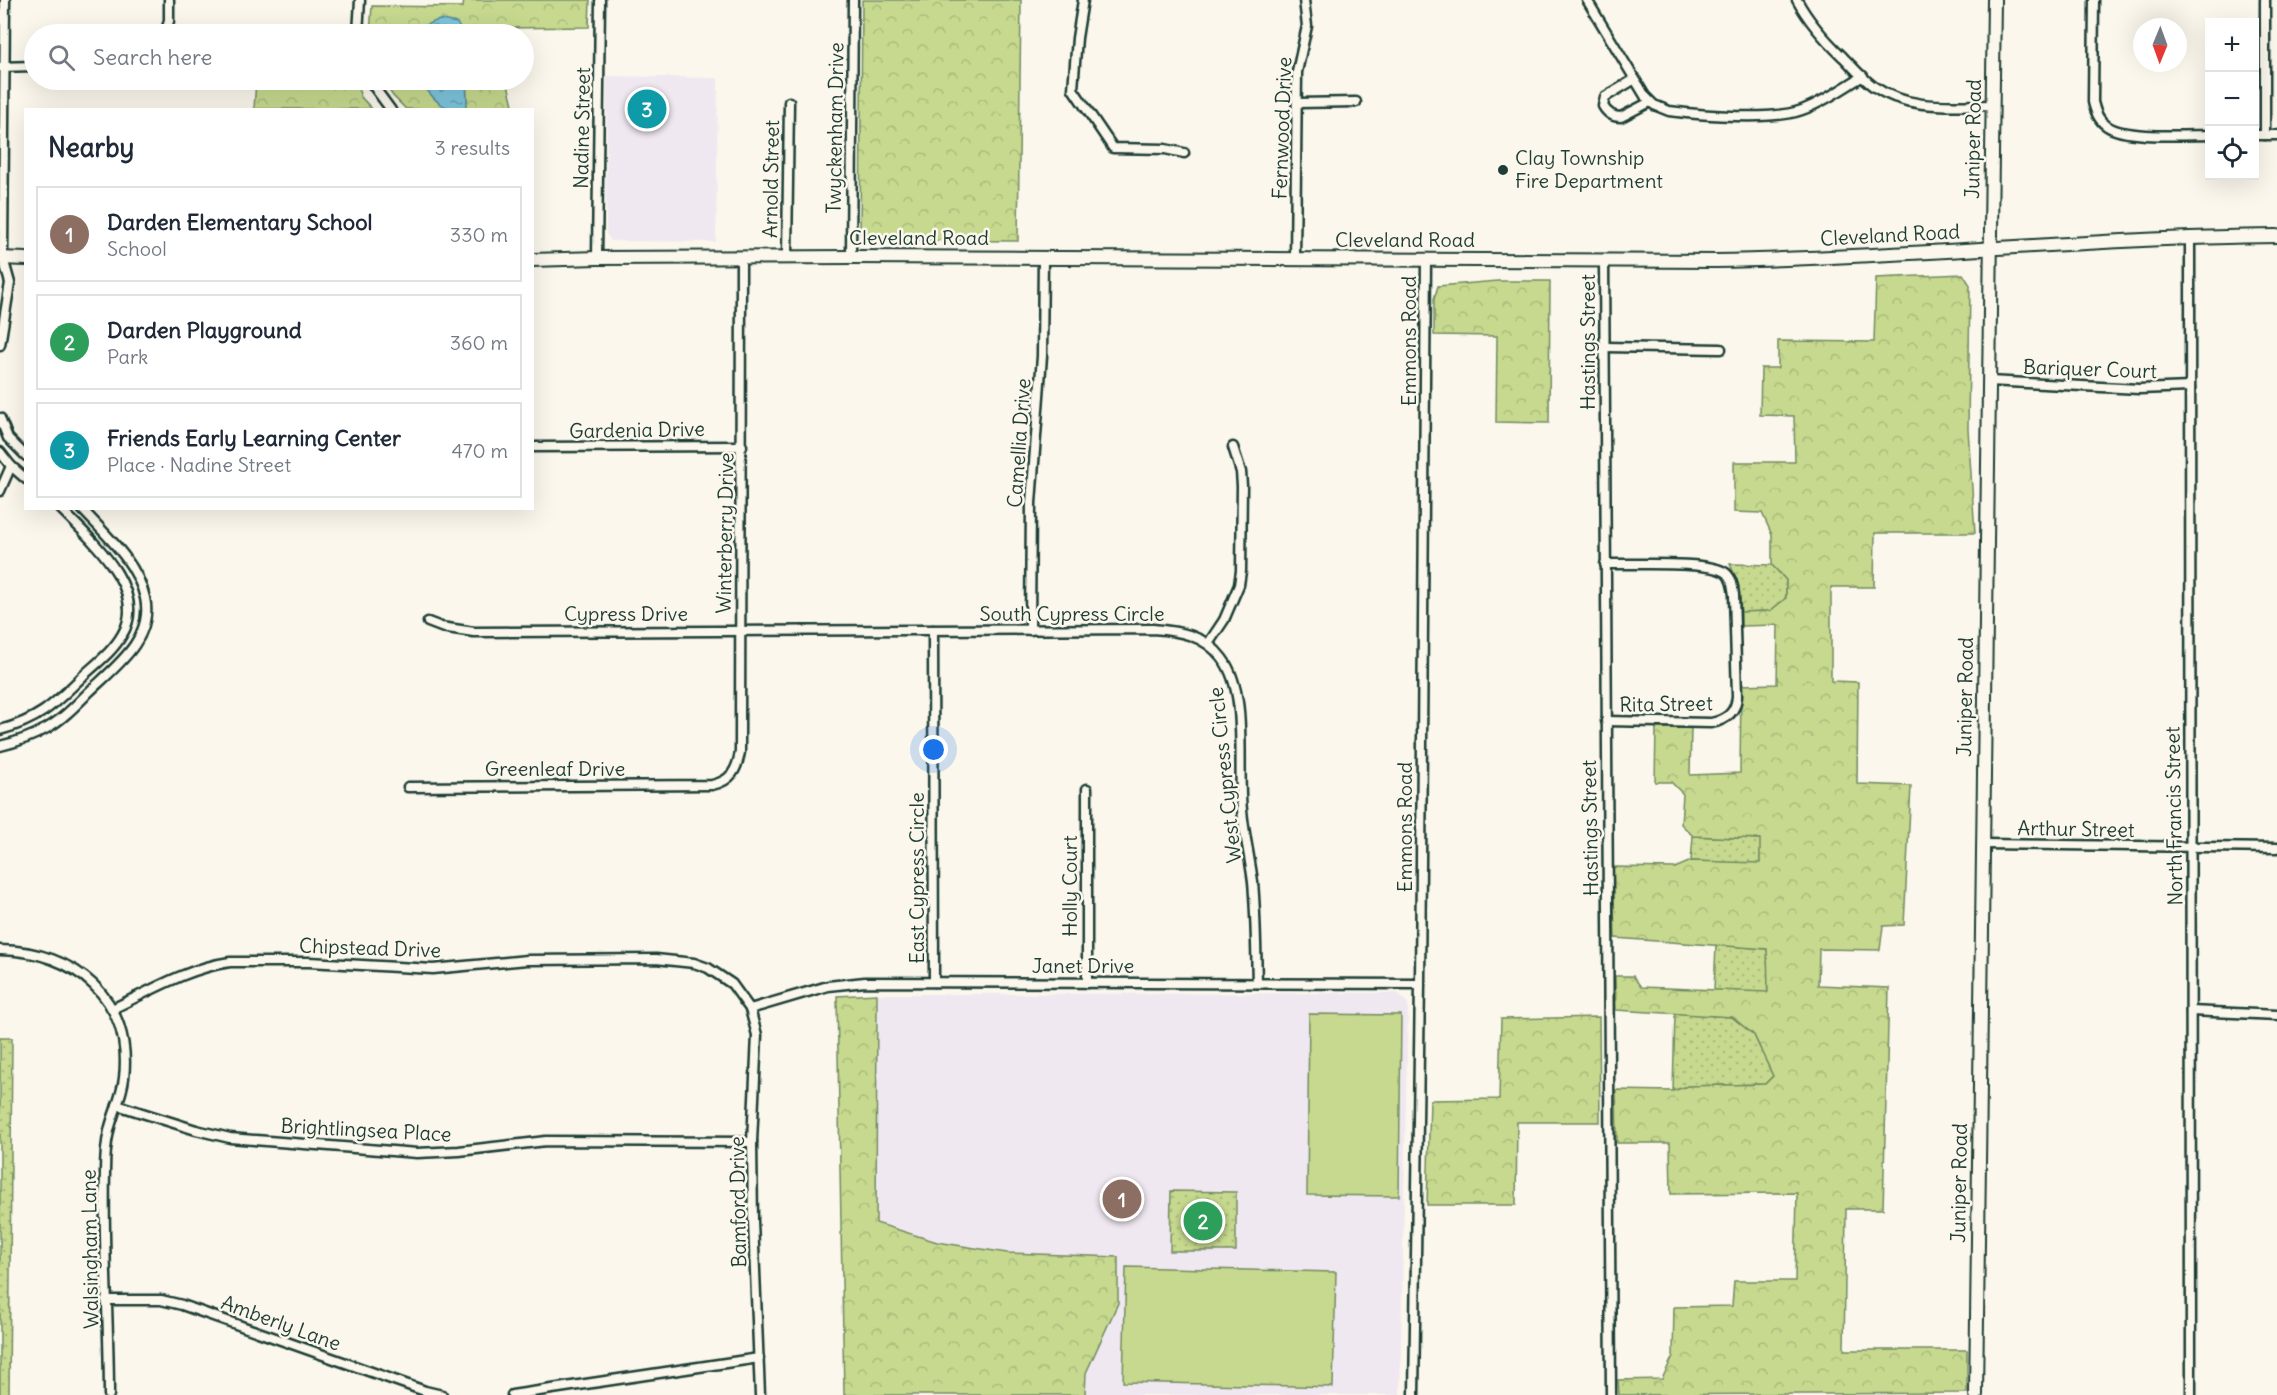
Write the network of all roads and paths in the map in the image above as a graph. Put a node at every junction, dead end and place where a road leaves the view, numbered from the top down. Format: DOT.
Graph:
graph roads {
  1 [pos="5,0"];
  2 [pos="169,0"];
  3 [pos="360,0"];
  4 [pos="600,0"];
  5 [pos="853,0"];
  6 [pos="1083,0"];
  7 [pos="1304,0"];
  8 [pos="1587,0"];
  9 [pos="1797,0"];
  10 [pos="1994,0"];
  11 [pos="2094,0"];
  12 [pos="2265,0"];
  13 [pos="168,24"];
  14 [pos="359,24"];
  15 [pos="24,66"];
  16 [pos="3,67"];
  17 [pos="1863,76"];
  18 [pos="1635,79"];
  19 [pos="376,90"];
  20 [pos="789,102"];
  21 [pos="1356,102"];
  22 [pos="1650,102"];
  23 [pos="1297,103"];
  24 [pos="1993,105"];
  25 [pos="390,108"];
  26 [pos="2205,135"];
  27 [pos="2259,135"];
  28 [pos="2265,135"];
  29 [pos="2277,135"];
  30 [pos="1184,153"];
  31 [pos="2190,237"];
  32 [pos="2277,237"];
  33 [pos="1991,250"];
  34 [pos="741,257"];
  35 [pos="787,257"];
  36 [pos="851,257"];
  37 [pos="597,258"];
  38 [pos="1043,258"];
  39 [pos="24,259"];
  40 [pos="1295,259"];
  41 [pos="534,260"];
  42 [pos="1426,260"];
  43 [pos="1,261"];
  44 [pos="1604,261"];
  45 [pos="0,345"];
  46 [pos="1605,347"];
  47 [pos="1721,349"];
  48 [pos="1989,381"];
  49 [pos="2190,387"];
  50 [pos="0,418"];
  51 [pos="742,446"];
  52 [pos="534,447"];
  53 [pos="1233,447"];
  54 [pos="0,452"];
  55 [pos="24,454"];
  56 [pos="11,466"];
  57 [pos="0,473"];
  58 [pos="24,477"];
  59 [pos="0,491"];
  60 [pos="62,510"];
  61 [pos="83,510"];
  62 [pos="1605,564"];
  63 [pos="428,622"];
  64 [pos="740,629"];
  65 [pos="933,630"];
  66 [pos="1030,630"];
  67 [pos="1208,644"];
  68 [pos="1606,721"];
  69 [pos="0,730"];
  70 [pos="0,746"];
  71 [pos="701,785"];
  72 [pos="408,787"];
  73 [pos="1087,789"];
  74 [pos="1983,844"];
  75 [pos="2192,848"];
  76 [pos="2277,848"];
  77 [pos="0,950"];
  78 [pos="933,982"];
  79 [pos="1087,982"];
  80 [pos="1257,983"];
  81 [pos="1420,984"];
  82 [pos="112,1009"];
  83 [pos="750,1010"];
  84 [pos="2191,1011"];
  85 [pos="2277,1015"];
  86 [pos="117,1105"];
  87 [pos="752,1142"];
  88 [pos="106,1300"];
  89 [pos="759,1358"];
  90 [pos="109,1395"];
  91 [pos="441,1395"];
  92 [pos="512,1395"];
  93 [pos="760,1395"];
  94 [pos="1414,1395"];
  95 [pos="1611,1395"];
  96 [pos="1976,1395"];
  97 [pos="2191,1395"];
  1 -- 16 [label="street"];
  2 -- 13 [label="street"];
  3 -- 14 [label="street"];
  4 -- 37 [label="street, Nadine Street"];
  5 -- 36 [label="street, Twyckenham Drive"];
  6 -- 30 [label="street"];
  7 -- 23 [label="street, Fernwood Drive"];
  8 -- 18 [label="street"];
  9 -- 17 [label="street"];
  10 -- 24 [label="main road, Juniper Road"];
  11 -- 26 [label="street"];
  12 -- 28 [label="street"];
  15 -- 16 [label="street"];
  16 -- 43 [label="street"];
  17 -- 22 [label="street"];
  17 -- 24 [label="street"];
  18 -- 22 [label="street"];
  18 -- 22 [label="street"];
  19 -- 25 [label="street"];
  20 -- 35 [label="street, Arnold Street"];
  21 -- 23 [label="street"];
  23 -- 40 [label="street, Fernwood Drive"];
  24 -- 33 [label="main road, Juniper Road"];
  27 -- 28 [label="street"];
  28 -- 29 [label="street"];
  31 -- 32 [label="main road, Cleveland Road"];
  31 -- 33 [label="main road, Cleveland Road"];
  31 -- 49 [label="street, North Francis Street"];
  33 -- 44 [label="main road, Cleveland Road"];
  33 -- 48 [label="main road, Juniper Road"];
  34 -- 35 [label="main road, Cleveland Road"];
  34 -- 37 [label="main road, Cleveland Road"];
  34 -- 51 [label="street, Winterberry Drive"];
  35 -- 36 [label="main road, Cleveland Road"];
  36 -- 38 [label="main road, Cleveland Road"];
  37 -- 41 [label="main road, Cleveland Road"];
  38 -- 40 [label="main road, Cleveland Road"];
  38 -- 66 [label="street, Camellia Drive"];
  39 -- 43 [label="main road"];
  40 -- 42 [label="main road, Cleveland Road"];
  42 -- 44 [label="main road, Cleveland Road"];
  42 -- 81 [label="street, Emmons Road"];
  43 -- 45 [label="street"];
  44 -- 46 [label="street, Hastings Street"];
  46 -- 47 [label="street"];
  46 -- 62 [label="street, Hastings Street"];
  48 -- 49 [label="street, Bariquer Court"];
  48 -- 74 [label="main road, Juniper Road"];
  49 -- 75 [label="street, North Francis Street"];
  50 -- 55 [label="street"];
  51 -- 52 [label="street, Gardenia Drive"];
  51 -- 64 [label="street, Winterberry Drive"];
  53 -- 67 [label="street"];
  54 -- 56 [label="street"];
  56 -- 57 [label="street"];
  56 -- 58 [label="street"];
  56 -- 59 [label="street"];
  60 -- 69 [label="street"];
  61 -- 70 [label="street"];
  62 -- 68 [label="street, Hastings Street"];
  62 -- 68 [label="street, Rita Street"];
  63 -- 64 [label="street, Cypress Drive"];
  64 -- 65 [label="street, Cypress Drive"];
  64 -- 71 [label="street, Winterberry Drive"];
  65 -- 66 [label="street, South Cypress Circle"];
  65 -- 78 [label="street, East Cypress Circle"];
  66 -- 67 [label="street, South Cypress Circle"];
  67 -- 80 [label="street, West Cypress Circle"];
  68 -- 95 [label="street, Hastings Street"];
  71 -- 72 [label="street, Greenleaf Drive"];
  73 -- 79 [label="street, Holly Court"];
  74 -- 75 [label="street, Arthur Street"];
  74 -- 96 [label="main road, Juniper Road"];
  75 -- 76 [label="street, Arthur Street"];
  75 -- 84 [label="street, North Francis Street"];
  77 -- 82 [label="street"];
  78 -- 79 [label="street, Janet Drive"];
  78 -- 83 [label="street, Janet Drive"];
  79 -- 80 [label="street, Janet Drive"];
  80 -- 81 [label="street, Janet Drive"];
  81 -- 94 [label="street, Emmons Road"];
  82 -- 83 [label="street, Chipstead Drive"];
  82 -- 86 [label="street"];
  83 -- 87 [label="street, Bamford Drive"];
  84 -- 85 [label="street"];
  84 -- 97 [label="street, North Francis Street"];
  86 -- 87 [label="street, Brightlingsea Place"];
  86 -- 88 [label="street, Walsingham Lane"];
  87 -- 89 [label="street, Bamford Drive"];
  88 -- 90 [label="street, Walsingham Lane"];
  88 -- 91 [label="street, Amberly Lane"];
  89 -- 92 [label="street"];
  89 -- 93 [label="street, Bamford Drive"];
}
